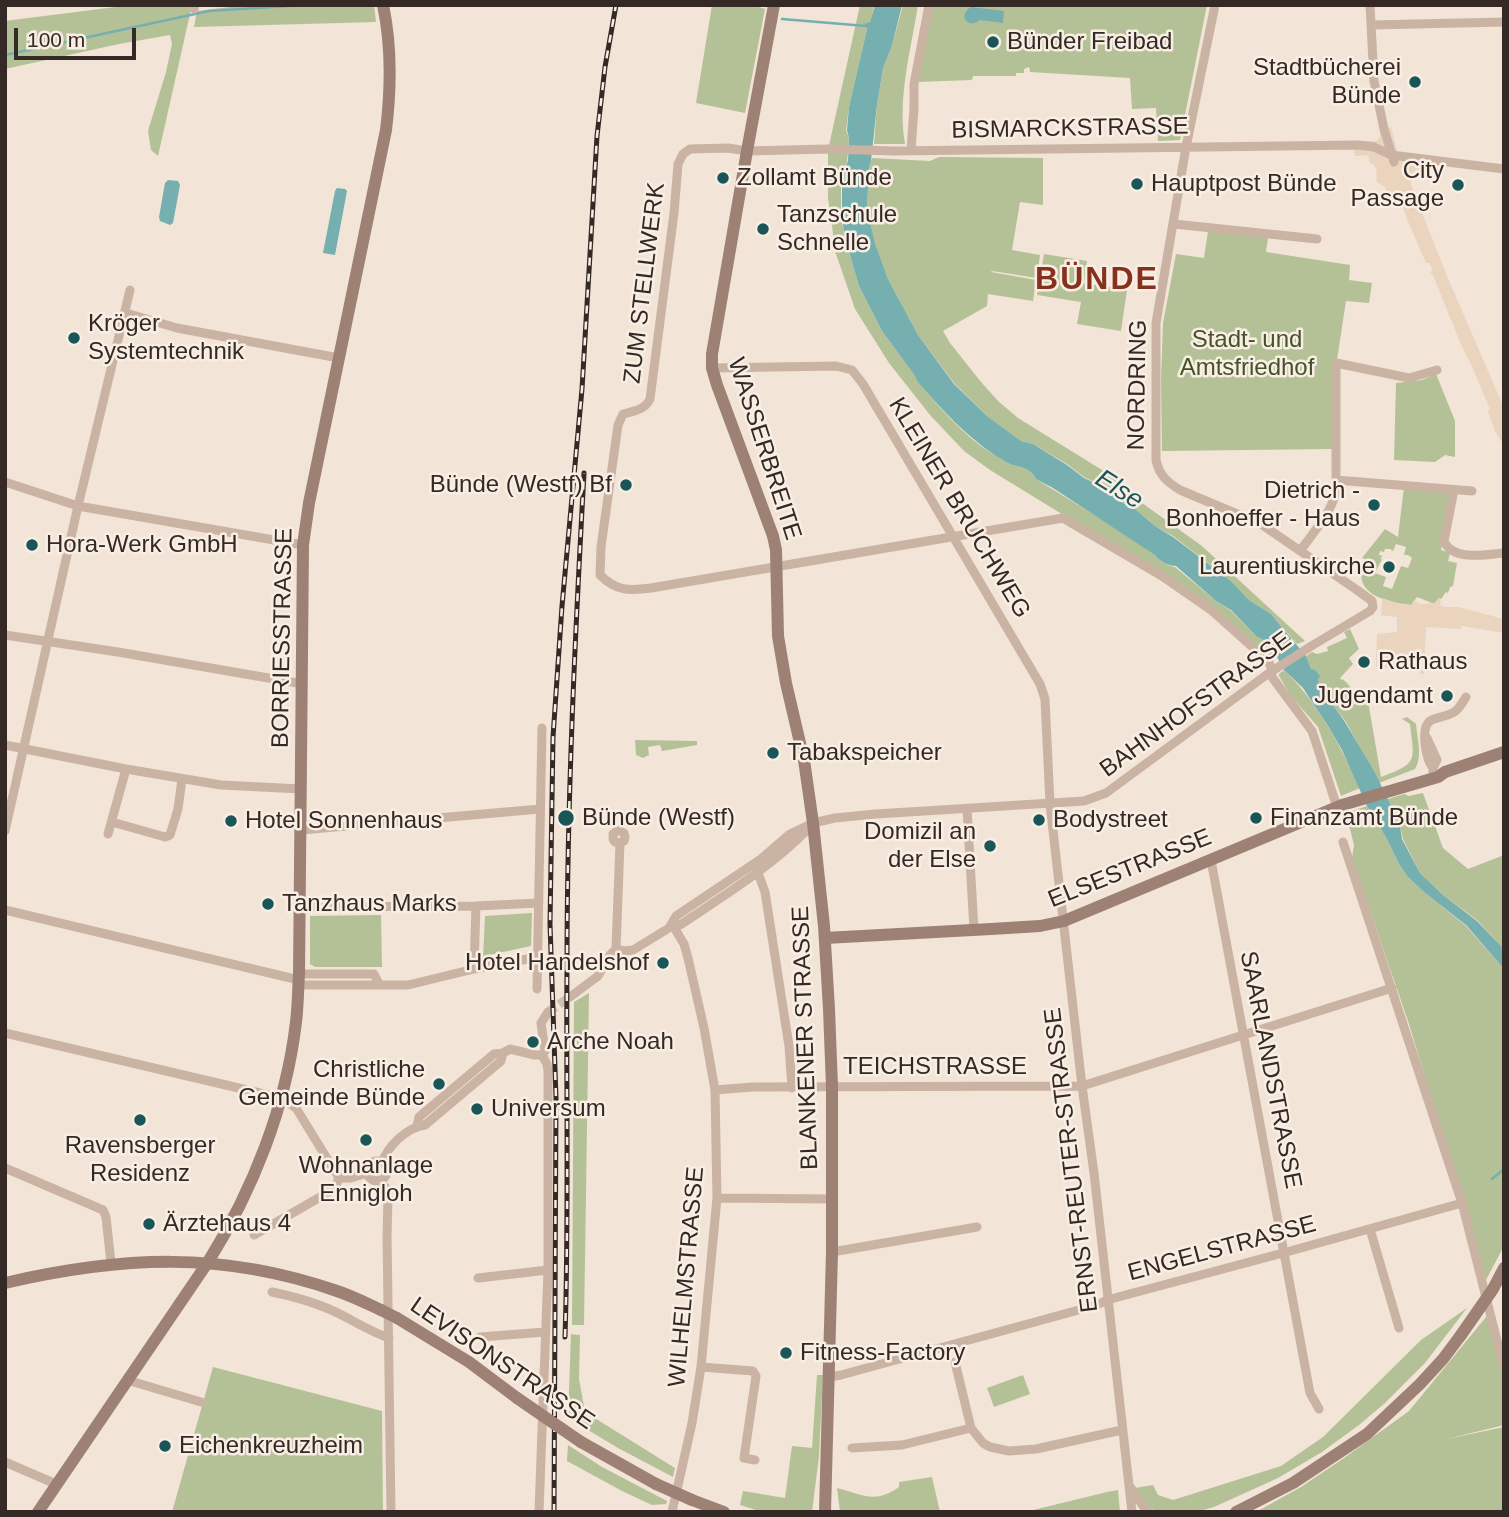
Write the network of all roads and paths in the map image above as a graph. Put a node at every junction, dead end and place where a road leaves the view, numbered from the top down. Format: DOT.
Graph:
graph roads {
  1 [pos="383,5"];
  2 [pos="774,5"];
  3 [pos="929,5"];
  4 [pos="1215,5"];
  5 [pos="1370,5"];
  6 [pos="1504,22"];
  7 [pos="1371,25"];
  8 [pos="1186,147"];
  9 [pos="747,151"];
  10 [pos="911,151"];
  11 [pos="1392,159"];
  12 [pos="1504,169"];
  13 [pos="1174,224"];
  14 [pos="1317,239"];
  15 [pos="130,290"];
  16 [pos="126,313"];
  17 [pos="339,358"];
  18 [pos="712,368"];
  19 [pos="1437,370"];
  20 [pos="1336,480"];
  21 [pos="5,482"];
  22 [pos="1454,489"];
  23 [pos="1472,491"];
  24 [pos="78,506"];
  25 [pos="953,537"];
  26 [pos="303,544"];
  27 [pos="1300,551"];
  28 [pos="1503,553"];
  29 [pos="776,566"];
  30 [pos="1377,608"];
  31 [pos="5,635"];
  32 [pos="48,640"];
  33 [pos="1273,671"];
  34 [pos="303,684"];
  35 [pos="1466,696"];
  36 [pos="542,727"];
  37 [pos="5,745"];
  38 [pos="24,749"];
  39 [pos="1504,752"];
  40 [pos="1504,760"];
  41 [pos="126,769"];
  42 [pos="1435,774"];
  43 [pos="183,779"];
  44 [pos="301,789"];
  45 [pos="1050,804"];
  46 [pos="1342,805"];
  47 [pos="967,808"];
  48 [pos="540,809"];
  49 [pos="112,822"];
  50 [pos="813,823"];
  51 [pos="301,830"];
  52 [pos="5,831"];
  53 [pos="108,834"];
  54 [pos="1343,842"];
  55 [pos="620,843"];
  56 [pos="1211,860"];
  57 [pos="758,873"];
  58 [pos="539,903"];
  59 [pos="476,906"];
  60 [pos="300,907"];
  61 [pos="5,910"];
  62 [pos="1064,921"];
  63 [pos="672,924"];
  64 [pos="974,930"];
  65 [pos="825,937"];
  66 [pos="615,949"];
  67 [pos="538,957"];
  68 [pos="474,969"];
  69 [pos="299,980"];
  70 [pos="1392,988"];
  71 [pos="537,989"];
  72 [pos="570,998"];
  73 [pos="548,1013"];
  74 [pos="5,1033"];
  75 [pos="1243,1034"];
  76 [pos="542,1055"];
  77 [pos="1082,1086"];
  78 [pos="832,1087"];
  79 [pos="792,1088"];
  80 [pos="715,1090"];
  81 [pos="281,1098"];
  82 [pos="382,1162"];
  83 [pos="5,1168"];
  84 [pos="367,1172"];
  85 [pos="339,1178"];
  86 [pos="378,1180"];
  87 [pos="717,1198"];
  88 [pos="832,1199"];
  89 [pos="1462,1203"];
  90 [pos="977,1227"];
  91 [pos="1370,1229"];
  92 [pos="254,1235"];
  93 [pos="832,1252"];
  94 [pos="1283,1253"];
  95 [pos="208,1262"];
  96 [pos="111,1263"];
  97 [pos="1504,1268"];
  98 [pos="548,1270"];
  99 [pos="478,1278"];
  100 [pos="5,1283"];
  101 [pos="272,1292"];
  102 [pos="1107,1300"];
  103 [pos="1399,1328"];
  104 [pos="545,1332"];
  105 [pos="480,1337"];
  106 [pos="389,1338"];
  107 [pos="955,1362"];
  108 [pos="701,1367"];
  109 [pos="1504,1368"];
  110 [pos="830,1377"];
  111 [pos="127,1380"];
  112 [pos="201,1402"];
  113 [pos="1319,1409"];
  114 [pos="971,1428"];
  115 [pos="1122,1430"];
  116 [pos="852,1448"];
  117 [pos="755,1460"];
  118 [pos="5,1462"];
  119 [pos="56,1484"];
  120 [pos="1129,1485"];
  121 [pos="828,1508"];
  122 [pos="38,1512"];
  123 [pos="391,1512"];
  124 [pos="539,1512"];
  125 [pos="672,1512"];
  126 [pos="724,1512"];
  127 [pos="1132,1512"];
  128 [pos="1149,1512"];
  129 [pos="1236,1512"];
  1 -- 17 [label="main road, BORRIESSTRASSE"];
  2 -- 9 [label="main road, WASSERBREITE"];
  3 -- 10 [label="street"];
  4 -- 8 [label="street, NORDRING"];
  5 -- 7 [label="street"];
  6 -- 7 [label="street"];
  7 -- 11 [label="street"];
  8 -- 10 [label="street, BISMARCKSTRASSE"];
  8 -- 11 [label="street, BISMARCKSTRASSE"];
  8 -- 13 [label="street, NORDRING"];
  9 -- 10 [label="street, BISMARCKSTRASSE"];
  9 -- 18 [label="main road, WASSERBREITE"];
  9 -- 29 [label="street, ZUM STELLWERK"];
  11 -- 12 [label="street, BISMARCKSTRASSE"];
  13 -- 14 [label="street"];
  13 -- 27 [label="street, NORDRING"];
  15 -- 16 [label="street"];
  16 -- 17 [label="street"];
  16 -- 24 [label="street"];
  17 -- 26 [label="main road, BORRIESSTRASSE"];
  18 -- 25 [label="street, KLEINER BRUCHWEG"];
  18 -- 29 [label="main road, WASSERBREITE"];
  19 -- 20 [label="street"];
  20 -- 22 [label="street"];
  20 -- 27 [label="street"];
  21 -- 24 [label="street"];
  22 -- 23 [label="street"];
  22 -- 28 [label="street"];
  24 -- 26 [label="street"];
  24 -- 32 [label="street"];
  25 -- 29 [label="street"];
  25 -- 33 [label="street"];
  25 -- 45 [label="street, KLEINER BRUCHWEG"];
  26 -- 34 [label="main road, BORRIESSTRASSE"];
  27 -- 30 [label="street, NORDRING"];
  29 -- 50 [label="main road, WASSERBREITE"];
  30 -- 33 [label="street, BAHNHOFSTRASSE"];
  31 -- 32 [label="street"];
  32 -- 34 [label="street"];
  32 -- 38 [label="street"];
  33 -- 45 [label="street, BAHNHOFSTRASSE"];
  33 -- 46 [label="street"];
  34 -- 44 [label="main road, BORRIESSTRASSE"];
  35 -- 42 [label="street"];
  36 -- 48 [label="street"];
  37 -- 38 [label="street"];
  38 -- 41 [label="street"];
  38 -- 52 [label="street"];
  39 -- 42 [label="main road, ELSESTRASSE"];
  40 -- 42 [label="main road, ELSESTRASSE"];
  41 -- 43 [label="street"];
  41 -- 49 [label="street"];
  42 -- 46 [label="main road, ELSESTRASSE"];
  43 -- 44 [label="street"];
  43 -- 49 [label="street"];
  44 -- 51 [label="main road, BORRIESSTRASSE"];
  45 -- 47 [label="street, BAHNHOFSTRASSE"];
  45 -- 62 [label="street, ERNST-REUTER-STRASSE"];
  46 -- 56 [label="main road, ELSESTRASSE"];
  47 -- 50 [label="street, BAHNHOFSTRASSE"];
  47 -- 64 [label="street"];
  48 -- 51 [label="street"];
  48 -- 58 [label="street"];
  49 -- 53 [label="street"];
  50 -- 57 [label="street, BAHNHOFSTRASSE"];
  50 -- 63 [label="street, BAHNHOFSTRASSE"];
  50 -- 65 [label="main road, BLANKENER STRASSE"];
  51 -- 60 [label="main road, BORRIESSTRASSE"];
  54 -- 70 [label="street"];
  55 -- 66 [label="street"];
  56 -- 62 [label="main road, ELSESTRASSE"];
  56 -- 75 [label="street, SAARLANDSTRASSE"];
  57 -- 63 [label="street, BAHNHOFSTRASSE"];
  57 -- 79 [label="street"];
  58 -- 59 [label="street"];
  58 -- 67 [label="street"];
  59 -- 60 [label="street"];
  59 -- 68 [label="street"];
  60 -- 69 [label="main road, BORRIESSTRASSE"];
  61 -- 69 [label="street"];
  62 -- 64 [label="main road, ELSESTRASSE"];
  62 -- 77 [label="street, ERNST-REUTER-STRASSE"];
  63 -- 66 [label="street, BAHNHOFSTRASSE"];
  63 -- 80 [label="street, WILHELMSTRASSE"];
  64 -- 65 [label="main road, ELSESTRASSE"];
  65 -- 78 [label="main road, BLANKENER STRASSE"];
  66 -- 72 [label="street"];
  67 -- 68 [label="street"];
  67 -- 71 [label="street"];
  68 -- 69 [label="street"];
  69 -- 81 [label="main road, BORRIESSTRASSE"];
  70 -- 75 [label="street, TEICHSTRASSE"];
  70 -- 89 [label="street"];
  73 -- 76 [label="street"];
  74 -- 81 [label="street"];
  75 -- 77 [label="street, TEICHSTRASSE"];
  75 -- 94 [label="street, SAARLANDSTRASSE"];
  76 -- 82 [label="street"];
  76 -- 98 [label="street"];
  77 -- 78 [label="street, TEICHSTRASSE"];
  77 -- 102 [label="street, ERNST-REUTER-STRASSE"];
  78 -- 79 [label="street, TEICHSTRASSE"];
  78 -- 88 [label="main road, BLANKENER STRASSE"];
  79 -- 80 [label="street, TEICHSTRASSE"];
  80 -- 87 [label="street, WILHELMSTRASSE"];
  81 -- 85 [label="street"];
  81 -- 95 [label="main road, BORRIESSTRASSE"];
  82 -- 84 [label="street"];
  82 -- 86 [label="street"];
  83 -- 96 [label="street"];
  84 -- 85 [label="street"];
  84 -- 86 [label="street"];
  85 -- 92 [label="street"];
  86 -- 106 [label="street"];
  87 -- 88 [label="street"];
  87 -- 108 [label="street, WILHELMSTRASSE"];
  88 -- 93 [label="main road, BLANKENER STRASSE"];
  89 -- 91 [label="street, ENGELSTRASSE"];
  89 -- 109 [label="street"];
  90 -- 93 [label="street"];
  91 -- 94 [label="street, ENGELSTRASSE"];
  91 -- 103 [label="street"];
  93 -- 110 [label="main road, BLANKENER STRASSE"];
  94 -- 102 [label="street, ENGELSTRASSE"];
  94 -- 113 [label="street, SAARLANDSTRASSE"];
  95 -- 96 [label="main road, LEVISONSTRASSE"];
  95 -- 111 [label="main road, BORRIESSTRASSE"];
  95 -- 126 [label="main road, LEVISONSTRASSE, bridge"];
  96 -- 100 [label="main road, LEVISONSTRASSE"];
  97 -- 129 [label="main road, bridge"];
  98 -- 99 [label="street"];
  98 -- 104 [label="street"];
  101 -- 106 [label="street"];
  102 -- 110 [label="street, ENGELSTRASSE"];
  102 -- 115 [label="street, ERNST-REUTER-STRASSE"];
  104 -- 105 [label="street"];
  104 -- 124 [label="street"];
  106 -- 123 [label="street"];
  107 -- 114 [label="street"];
  108 -- 117 [label="street"];
  108 -- 125 [label="street, WILHELMSTRASSE"];
  110 -- 121 [label="main road, BLANKENER STRASSE"];
  111 -- 112 [label="street"];
  111 -- 119 [label="main road, BORRIESSTRASSE"];
  114 -- 115 [label="street"];
  114 -- 116 [label="street"];
  115 -- 120 [label="street, ERNST-REUTER-STRASSE"];
  118 -- 119 [label="street"];
  119 -- 122 [label="main road, BORRIESSTRASSE"];
  120 -- 127 [label="street, ERNST-REUTER-STRASSE"];
  120 -- 128 [label="street"];
}
